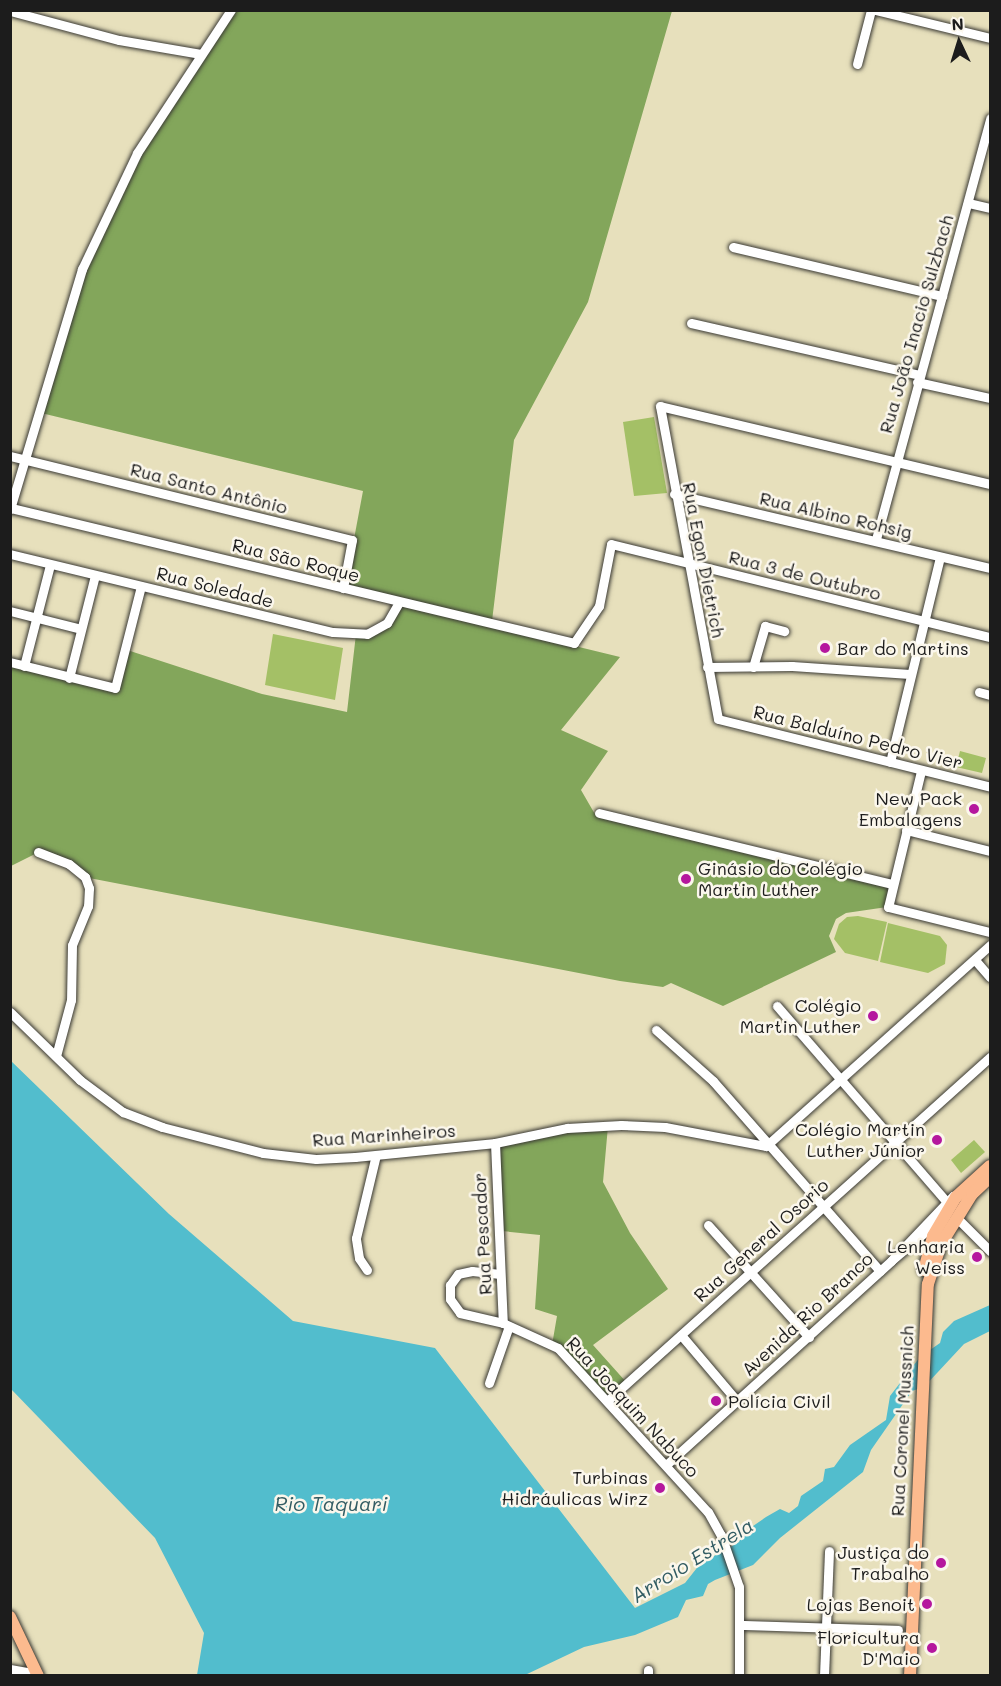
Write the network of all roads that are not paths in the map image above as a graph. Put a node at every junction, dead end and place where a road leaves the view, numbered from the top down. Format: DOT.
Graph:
graph roads {
  1 [pos="231,10"];
  2 [pos="873,10"];
  3 [pos="10,11"];
  4 [pos="990,38"];
  5 [pos="201,54"];
  6 [pos="857,64"];
  7 [pos="990,118"];
  8 [pos="988,134"];
  9 [pos="968,203"];
  10 [pos="990,208"];
  11 [pos="733,247"];
  12 [pos="942,296"];
  13 [pos="691,323"];
  14 [pos="918,378"];
  15 [pos="990,398"];
  16 [pos="10,456"];
  17 [pos="23,459"];
  18 [pos="894,461"];
  19 [pos="990,484"];
  20 [pos="674,494"];
  21 [pos="11,509"];
  22 [pos="876,539"];
  23 [pos="10,554"];
  24 [pos="940,556"];
  25 [pos="687,563"];
  26 [pos="50,565"];
  27 [pos="990,568"];
  28 [pos="95,575"];
  29 [pos="141,586"];
  30 [pos="343,588"];
  31 [pos="399,603"];
  32 [pos="10,611"];
  33 [pos="37,618"];
  34 [pos="924,621"];
  35 [pos="81,629"];
  36 [pos="784,631"];
  37 [pos="990,637"];
  38 [pos="574,643"];
  39 [pos="10,662"];
  40 [pos="24,666"];
  41 [pos="707,667"];
  42 [pos="753,667"];
  43 [pos="910,674"];
  44 [pos="69,678"];
  45 [pos="979,692"];
  46 [pos="990,695"];
  47 [pos="718,719"];
  48 [pos="890,762"];
  49 [pos="921,771"];
  50 [pos="990,787"];
  51 [pos="599,813"];
  52 [pos="906,831"];
  53 [pos="990,851"];
  54 [pos="38,852"];
  55 [pos="893,884"];
  56 [pos="990,932"];
  57 [pos="990,945"];
  58 [pos="975,960"];
  59 [pos="990,977"];
  60 [pos="777,1006"];
  61 [pos="10,1012"];
  62 [pos="656,1030"];
  63 [pos="56,1056"];
  64 [pos="990,1057"];
  65 [pos="839,1079"];
  66 [pos="495,1143"];
  67 [pos="896,1143"];
  68 [pos="766,1146"];
  69 [pos="376,1155"];
  70 [pos="990,1166"];
  71 [pos="990,1177"];
  72 [pos="969,1190"];
  73 [pos="822,1207"];
  74 [pos="950,1211"];
  75 [pos="708,1226"];
  76 [pos="990,1251"];
  77 [pos="367,1270"];
  78 [pos="750,1271"];
  79 [pos="880,1271"];
  80 [pos="501,1274"];
  81 [pos="506,1325"];
  82 [pos="681,1335"];
  83 [pos="809,1337"];
  84 [pos="489,1383"];
  85 [pos="608,1401"];
  86 [pos="738,1401"];
  87 [pos="666,1465"];
  88 [pos="829,1551"];
  89 [pos="10,1617"];
  90 [pos="741,1625"];
  91 [pos="826,1628"];
  92 [pos="898,1630"];
  93 [pos="10,1669"];
  94 [pos="38,1675"];
  95 [pos="739,1676"];
  96 [pos="824,1676"];
  97 [pos="910,1676"];
  1 -- 5 [label="street"];
  2 -- 4 [label="street"];
  2 -- 6 [label="street"];
  3 -- 5 [label="street"];
  5 -- 17 [label="street"];
  7 -- 8 [label="street, Rua João Inacio Sulzbach"];
  8 -- 9 [label="street, Rua João Inacio Sulzbach"];
  9 -- 10 [label="street"];
  9 -- 12 [label="street, Rua João Inacio Sulzbach"];
  11 -- 12 [label="street"];
  12 -- 14 [label="street, Rua João Inacio Sulzbach"];
  13 -- 14 [label="street"];
  14 -- 15 [label="street"];
  14 -- 18 [label="street, Rua João Inacio Sulzbach"];
  16 -- 17 [label="street, Rua Santo Antônio"];
  17 -- 21 [label="street"];
  17 -- 30 [label="street, Rua Santo Antônio"];
  18 -- 19 [label="street"];
  18 -- 20 [label="street, Rua Egon Dietrich"];
  18 -- 22 [label="street, Rua João Inacio Sulzbach"];
  20 -- 22 [label="street, Rua Albino Rohsig"];
  20 -- 25 [label="street, Rua Egon Dietrich"];
  21 -- 30 [label="street, Rua São Roque"];
  22 -- 24 [label="street, Rua Albino Rohsig"];
  23 -- 26 [label="street, Rua Soledade"];
  24 -- 27 [label="street, Rua Albino Rohsig"];
  24 -- 34 [label="street"];
  25 -- 34 [label="street, Rua 3 de Outubro"];
  25 -- 38 [label="street, Rua 3 de Outubro"];
  25 -- 41 [label="street, Rua Egon Dietrich"];
  26 -- 28 [label="street, Rua Soledade"];
  26 -- 33 [label="street"];
  28 -- 29 [label="street, Rua Soledade"];
  28 -- 35 [label="street"];
  29 -- 31 [label="street, Rua Soledade"];
  29 -- 44 [label="street"];
  30 -- 31 [label="street, Rua São Roque"];
  31 -- 38 [label="street, Rua São Roque"];
  32 -- 33 [label="street"];
  33 -- 35 [label="street"];
  33 -- 40 [label="street"];
  34 -- 37 [label="street, Rua 3 de Outubro"];
  34 -- 43 [label="street"];
  35 -- 44 [label="street"];
  36 -- 42 [label="street"];
  39 -- 40 [label="street"];
  40 -- 44 [label="street"];
  41 -- 42 [label="street"];
  41 -- 47 [label="street, Rua Egon Dietrich"];
  42 -- 43 [label="street"];
  43 -- 48 [label="street"];
  45 -- 46 [label="street"];
  47 -- 48 [label="street, Rua Balduíno Pedro Vier"];
  48 -- 49 [label="street, Rua Balduíno Pedro Vier"];
  49 -- 50 [label="street, Rua Balduíno Pedro Vier"];
  49 -- 52 [label="street"];
  51 -- 55 [label="street"];
  52 -- 53 [label="street"];
  52 -- 55 [label="street"];
  54 -- 63 [label="street"];
  55 -- 56 [label="street"];
  57 -- 58 [label="street"];
  58 -- 59 [label="street"];
  58 -- 65 [label="street"];
  60 -- 65 [label="street"];
  61 -- 63 [label="street, Rua Marinheiros"];
  62 -- 68 [label="street"];
  63 -- 69 [label="street, Rua Marinheiros"];
  64 -- 67 [label="street, Rua General Osorio"];
  65 -- 67 [label="street"];
  65 -- 68 [label="street"];
  66 -- 68 [label="street, Rua Marinheiros"];
  66 -- 69 [label="street, Rua Marinheiros"];
  66 -- 80 [label="street, Rua Pescador"];
  67 -- 73 [label="street, Rua General Osorio"];
  67 -- 74 [label="street"];
  68 -- 73 [label="street"];
  69 -- 77 [label="street"];
  70 -- 72 [label="main road"];
  71 -- 72 [label="main road"];
  72 -- 74 [label="main road, Rua Coronel Mussnich"];
  73 -- 78 [label="street, Rua General Osorio"];
  73 -- 79 [label="street"];
  74 -- 76 [label="street"];
  74 -- 79 [label="street, Avenida Rio Branco"];
  74 -- 97 [label="main road, Rua Coronel Mussnich"];
  75 -- 78 [label="street"];
  78 -- 82 [label="street, Rua General Osorio"];
  78 -- 83 [label="street"];
  79 -- 83 [label="street, Avenida Rio Branco"];
  80 -- 81 [label="street, Rua Pescador"];
  80 -- 81 [label="street, Rua Joaquim Nabuco"];
  81 -- 84 [label="street"];
  81 -- 85 [label="street, Rua Joaquim Nabuco"];
  82 -- 85 [label="street, Rua General Osorio"];
  82 -- 86 [label="street"];
  83 -- 86 [label="street, Avenida Rio Branco"];
  85 -- 87 [label="street, Rua Joaquim Nabuco"];
  86 -- 87 [label="street, Avenida Rio Branco"];
  87 -- 90 [label="street, Rua Joaquim Nabuco"];
  88 -- 91 [label="street"];
  89 -- 94 [label="main road"];
  90 -- 91 [label="street"];
  90 -- 95 [label="street, Rua Joaquim Nabuco"];
  91 -- 92 [label="street"];
  91 -- 96 [label="street"];
  93 -- 94 [label="street"];
}
